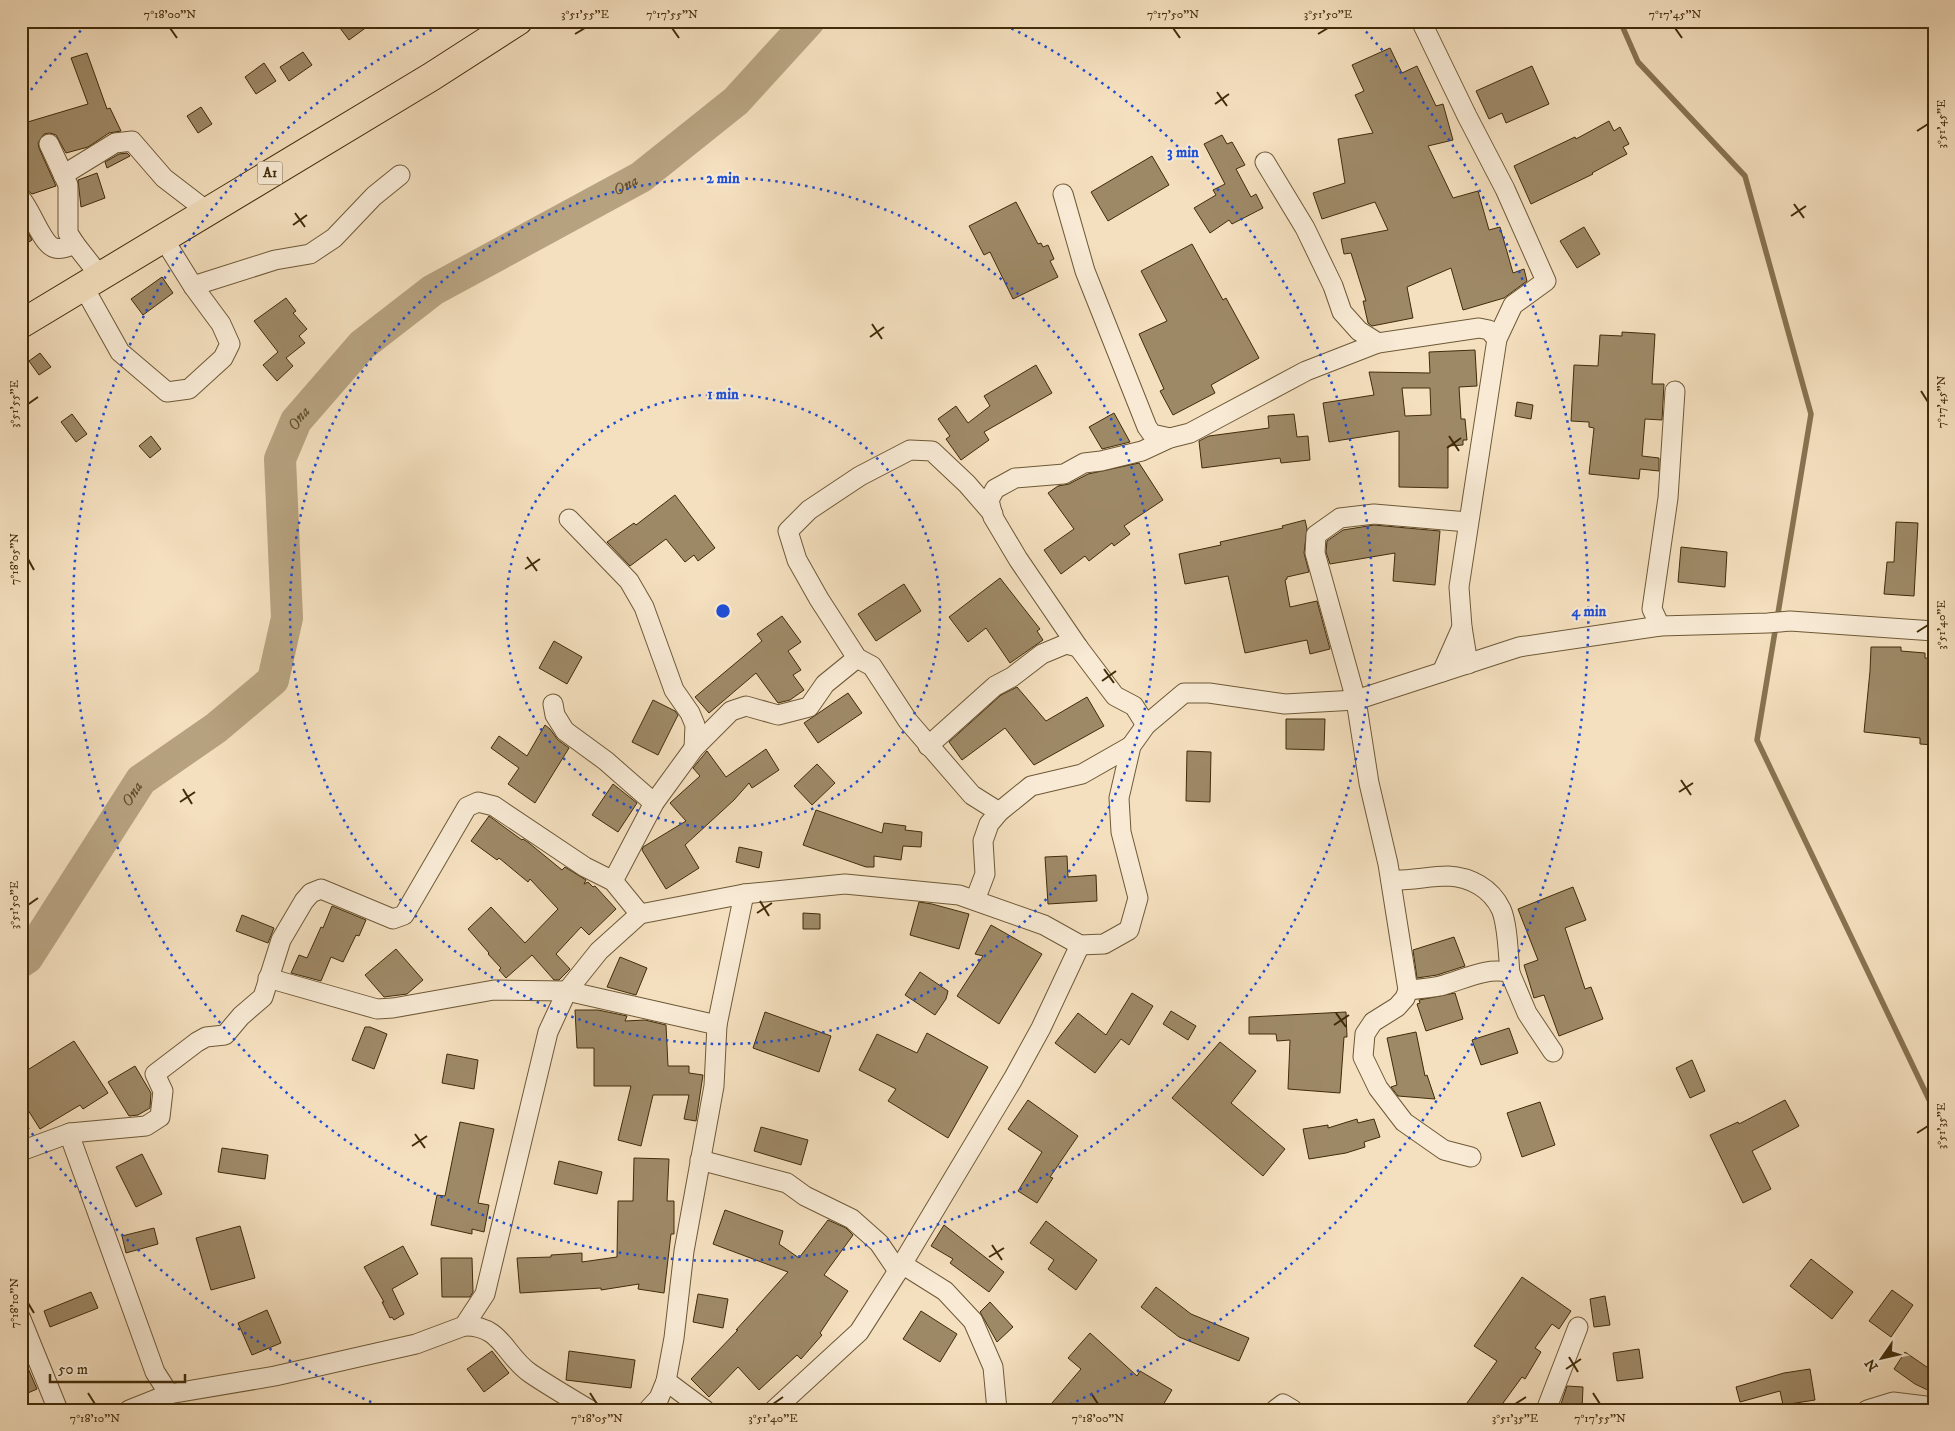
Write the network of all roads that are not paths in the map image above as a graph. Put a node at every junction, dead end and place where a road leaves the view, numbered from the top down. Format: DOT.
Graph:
graph roads {
  1 [pos="518,21"];
  2 [pos="1421,21"];
  3 [pos="50,144"];
  4 [pos="1265,162"];
  5 [pos="63,175"];
  6 [pos="400,175"];
  7 [pos="1063,194"];
  8 [pos="21,199"];
  9 [pos="207,211"];
  10 [pos="163,238"];
  11 [pos="75,244"];
  12 [pos="92,281"];
  13 [pos="193,286"];
  14 [pos="21,324"];
  15 [pos="1497,339"];
  16 [pos="1378,344"];
  17 [pos="1675,391"];
  18 [pos="1170,438"];
  19 [pos="992,514"];
  20 [pos="569,519"];
  21 [pos="1468,522"];
  22 [pos="1660,626"];
  23 [pos="1462,627"];
  24 [pos="1934,631"];
  25 [pos="1078,647"];
  26 [pos="857,658"];
  27 [pos="1475,662"];
  28 [pos="1442,672"];
  29 [pos="1356,700"];
  30 [pos="553,704"];
  31 [pos="1146,725"];
  32 [pos="928,746"];
  33 [pos="1131,746"];
  34 [pos="694,748"];
  35 [pos="654,803"];
  36 [pos="999,812"];
  37 [pos="1391,880"];
  38 [pos="613,881"];
  39 [pos="744,894"];
  40 [pos="975,900"];
  41 [pos="640,914"];
  42 [pos="1080,945"];
  43 [pos="1510,973"];
  44 [pos="268,978"];
  45 [pos="1408,990"];
  46 [pos="567,991"];
  47 [pos="717,1025"];
  48 [pos="1553,1052"];
  49 [pos="70,1134"];
  50 [pos="21,1151"];
  51 [pos="1471,1158"];
  52 [pos="700,1160"];
  53 [pos="900,1268"];
  54 [pos="21,1319"];
  55 [pos="464,1326"];
  56 [pos="1578,1326"];
  57 [pos="666,1381"];
  58 [pos="169,1394"];
  59 [pos="1934,1407"];
  60 [pos="58,1410"];
  61 [pos="129,1410"];
  62 [pos="590,1410"];
  63 [pos="648,1410"];
  64 [pos="705,1410"];
  65 [pos="774,1410"];
  66 [pos="997,1410"];
  67 [pos="1275,1410"];
  68 [pos="1293,1410"];
  69 [pos="1546,1410"];
  70 [pos="1867,1410"];
  1 -- 9 [label="highway, A1"];
  2 -- 15 [label="street"];
  3 -- 5 [label="street"];
  4 -- 16 [label="street"];
  5 -- 9 [label="street"];
  5 -- 11 [label="street"];
  6 -- 13 [label="street"];
  7 -- 18 [label="street"];
  8 -- 11 [label="street"];
  9 -- 10 [label="highway, A1"];
  10 -- 12 [label="highway, A1"];
  10 -- 13 [label="street"];
  11 -- 12 [label="street"];
  12 -- 13 [label="street"];
  12 -- 14 [label="highway, A1"];
  15 -- 16 [label="street"];
  15 -- 21 [label="street"];
  16 -- 18 [label="street"];
  17 -- 22 [label="street"];
  18 -- 19 [label="street"];
  19 -- 25 [label="street"];
  19 -- 26 [label="street"];
  20 -- 34 [label="street"];
  21 -- 23 [label="street"];
  21 -- 29 [label="street"];
  22 -- 24 [label="street"];
  22 -- 27 [label="street"];
  23 -- 27 [label="street"];
  23 -- 28 [label="street"];
  25 -- 31 [label="street"];
  25 -- 32 [label="street"];
  26 -- 32 [label="street"];
  26 -- 34 [label="street"];
  27 -- 28 [label="street"];
  28 -- 29 [label="street"];
  29 -- 31 [label="street"];
  29 -- 37 [label="street"];
  30 -- 35 [label="street"];
  31 -- 33 [label="street"];
  32 -- 36 [label="street"];
  33 -- 36 [label="street"];
  33 -- 42 [label="street"];
  34 -- 35 [label="street"];
  35 -- 38 [label="street"];
  36 -- 40 [label="street"];
  37 -- 43 [label="street"];
  37 -- 45 [label="street"];
  38 -- 41 [label="street"];
  38 -- 44 [label="street"];
  39 -- 40 [label="street"];
  39 -- 41 [label="street"];
  39 -- 47 [label="street"];
  40 -- 42 [label="street"];
  41 -- 46 [label="street"];
  42 -- 53 [label="street"];
  43 -- 45 [label="street"];
  43 -- 48 [label="street"];
  44 -- 46 [label="street"];
  44 -- 49 [label="street"];
  45 -- 51 [label="street"];
  46 -- 47 [label="street"];
  46 -- 55 [label="street"];
  47 -- 52 [label="street"];
  49 -- 50 [label="street"];
  49 -- 58 [label="street"];
  52 -- 53 [label="street"];
  52 -- 57 [label="street"];
  53 -- 65 [label="street"];
  53 -- 66 [label="street"];
  54 -- 60 [label="street"];
  55 -- 58 [label="street"];
  55 -- 62 [label="street"];
  56 -- 69 [label="street"];
  57 -- 63 [label="street"];
  57 -- 64 [label="street"];
  58 -- 61 [label="street"];
  59 -- 70 [label="street"];
  67 -- 68 [label="street"];
}
